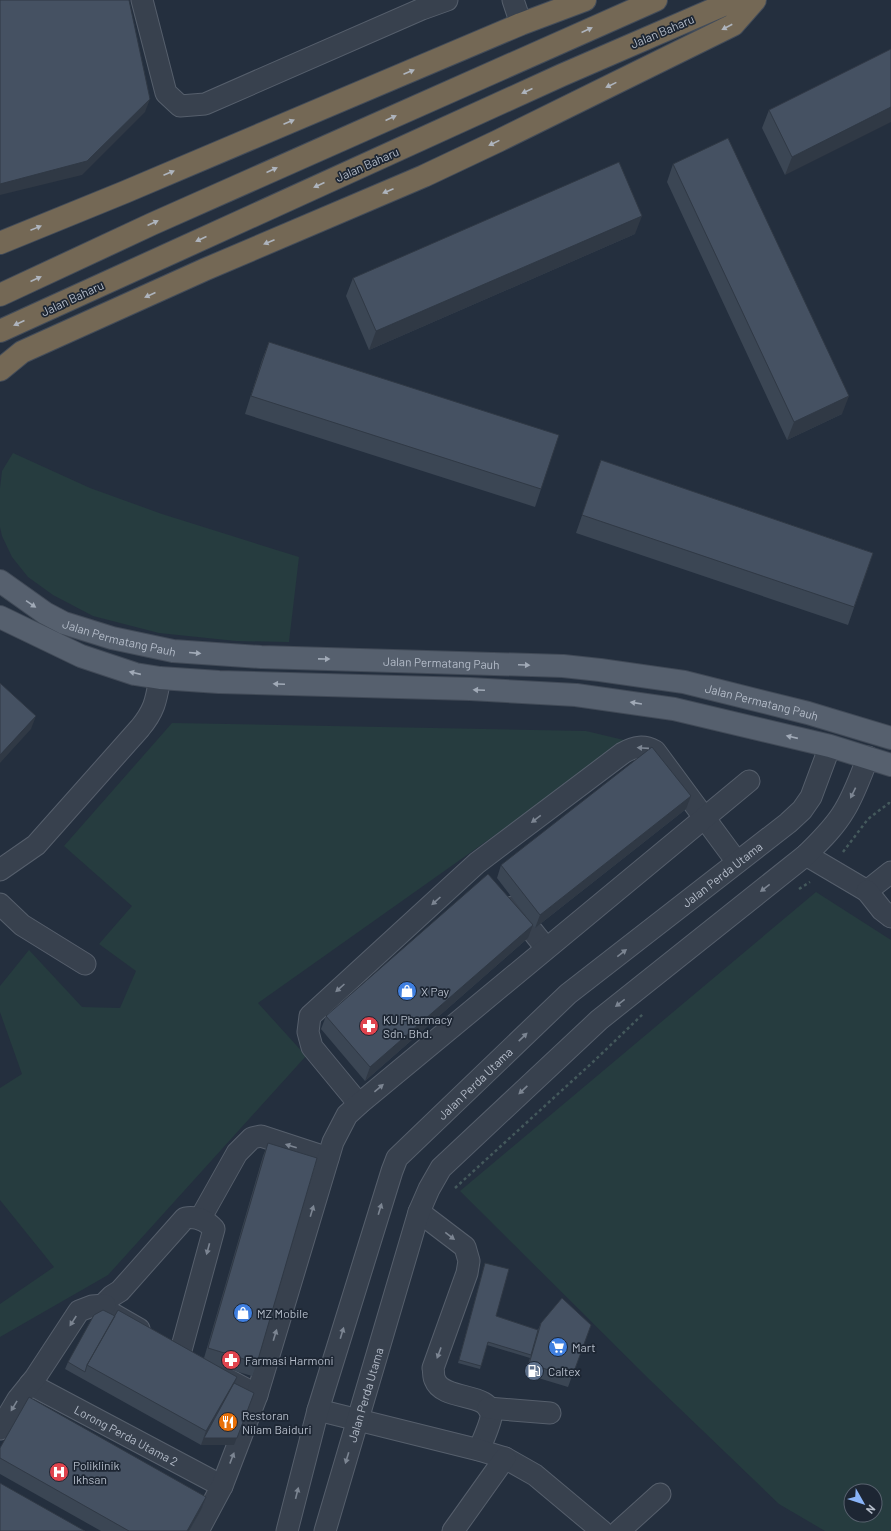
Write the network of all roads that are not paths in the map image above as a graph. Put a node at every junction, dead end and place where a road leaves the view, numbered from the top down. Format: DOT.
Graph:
graph roads {
  1 [pos="142,0"];
  2 [pos="447,0"];
  3 [pos="513,0"];
  4 [pos="585,0"];
  5 [pos="656,0"];
  6 [pos="735,0"];
  7 [pos="755,0"];
  8 [pos="521,24"];
  9 [pos="0,243"];
  10 [pos="0,295"];
  11 [pos="0,331"];
  12 [pos="0,342"];
  13 [pos="22,352"];
  14 [pos="0,370"];
  15 [pos="0,581"];
  16 [pos="0,618"];
  17 [pos="160,678"];
  18 [pos="891,738"];
  19 [pos="830,746"];
  20 [pos="868,757"];
  21 [pos="891,765"];
  22 [pos="749,781"];
  23 [pos="704,817"];
  24 [pos="806,855"];
  25 [pos="737,862"];
  26 [pos="0,870"];
  27 [pos="891,872"];
  28 [pos="868,891"];
  29 [pos="502,894"];
  30 [pos="0,904"];
  31 [pos="891,917"];
  32 [pos="546,948"];
  33 [pos="85,964"];
  34 [pos="359,1104"];
  35 [pos="328,1158"];
  36 [pos="419,1212"];
  37 [pos="200,1219"];
  38 [pos="105,1305"];
  39 [pos="166,1346"];
  40 [pos="30,1384"];
  41 [pos="257,1395"];
  42 [pos="488,1408"];
  43 [pos="318,1410"];
  44 [pos="550,1413"];
  45 [pos="358,1420"];
  46 [pos="0,1429"];
  47 [pos="479,1450"];
  48 [pos="505,1458"];
  49 [pos="222,1486"];
  50 [pos="660,1494"];
  51 [pos="198,1531"];
  52 [pos="287,1531"];
  53 [pos="325,1531"];
  54 [pos="454,1531"];
  55 [pos="602,1531"];
  56 [pos="619,1531"];
  1 -- 2 [label="street"];
  3 -- 8 [label="street"];
  4 -- 8 [label="highway"];
  10 -- 5 [label="highway, one-way"];
  6 -- 11 [label="highway, Jalan Baharu, one-way"];
  7 -- 13 [label="highway, one-way"];
  9 -- 8 [label="highway, one-way"];
  12 -- 13 [label="highway"];
  13 -- 14 [label="highway"];
  15 -- 18 [label="main road, Jalan Permatang Pauh, one-way"];
  17 -- 16 [label="main road, Jalan Permatang Pauh, one-way"];
  19 -- 17 [label="main road, Jalan Permatang Pauh, one-way"];
  17 -- 26 [label="street"];
  19 -- 20 [label="main road, Jalan Permatang Pauh"];
  19 -- 25 [label="street, Jalan Perda Utama"];
  20 -- 21 [label="main road, Jalan Permatang Pauh"];
  20 -- 24 [label="street, Jalan Perda Utama, one-way"];
  22 -- 23 [label="street"];
  23 -- 25 [label="street"];
  23 -- 32 [label="street"];
  23 -- 34 [label="street, one-way"];
  24 -- 28 [label="street"];
  24 -- 36 [label="street, Jalan Perda Utama, one-way"];
  43 -- 25 [label="street, Jalan Perda Utama, one-way"];
  27 -- 28 [label="street"];
  28 -- 31 [label="street"];
  29 -- 32 [label="street"];
  30 -- 33 [label="street"];
  34 -- 32 [label="street, one-way"];
  34 -- 35 [label="street"];
  35 -- 37 [label="street, one-way"];
  41 -- 35 [label="street, one-way"];
  36 -- 42 [label="street, one-way"];
  36 -- 45 [label="street, Jalan Perda Utama"];
  37 -- 38 [label="street"];
  37 -- 39 [label="street, one-way"];
  38 -- 39 [label="street"];
  38 -- 40 [label="street, one-way"];
  39 -- 41 [label="street"];
  40 -- 46 [label="street, one-way"];
  40 -- 49 [label="street, Lorong Perda Utama 2"];
  49 -- 41 [label="street, one-way"];
  42 -- 44 [label="street"];
  42 -- 47 [label="street"];
  43 -- 45 [label="street"];
  52 -- 43 [label="street, Jalan Perda Utama, one-way"];
  45 -- 47 [label="street"];
  45 -- 53 [label="street, Jalan Perda Utama, one-way"];
  47 -- 48 [label="street"];
  48 -- 54 [label="street"];
  48 -- 55 [label="street"];
  49 -- 51 [label="street"];
  50 -- 56 [label="street"];
}
